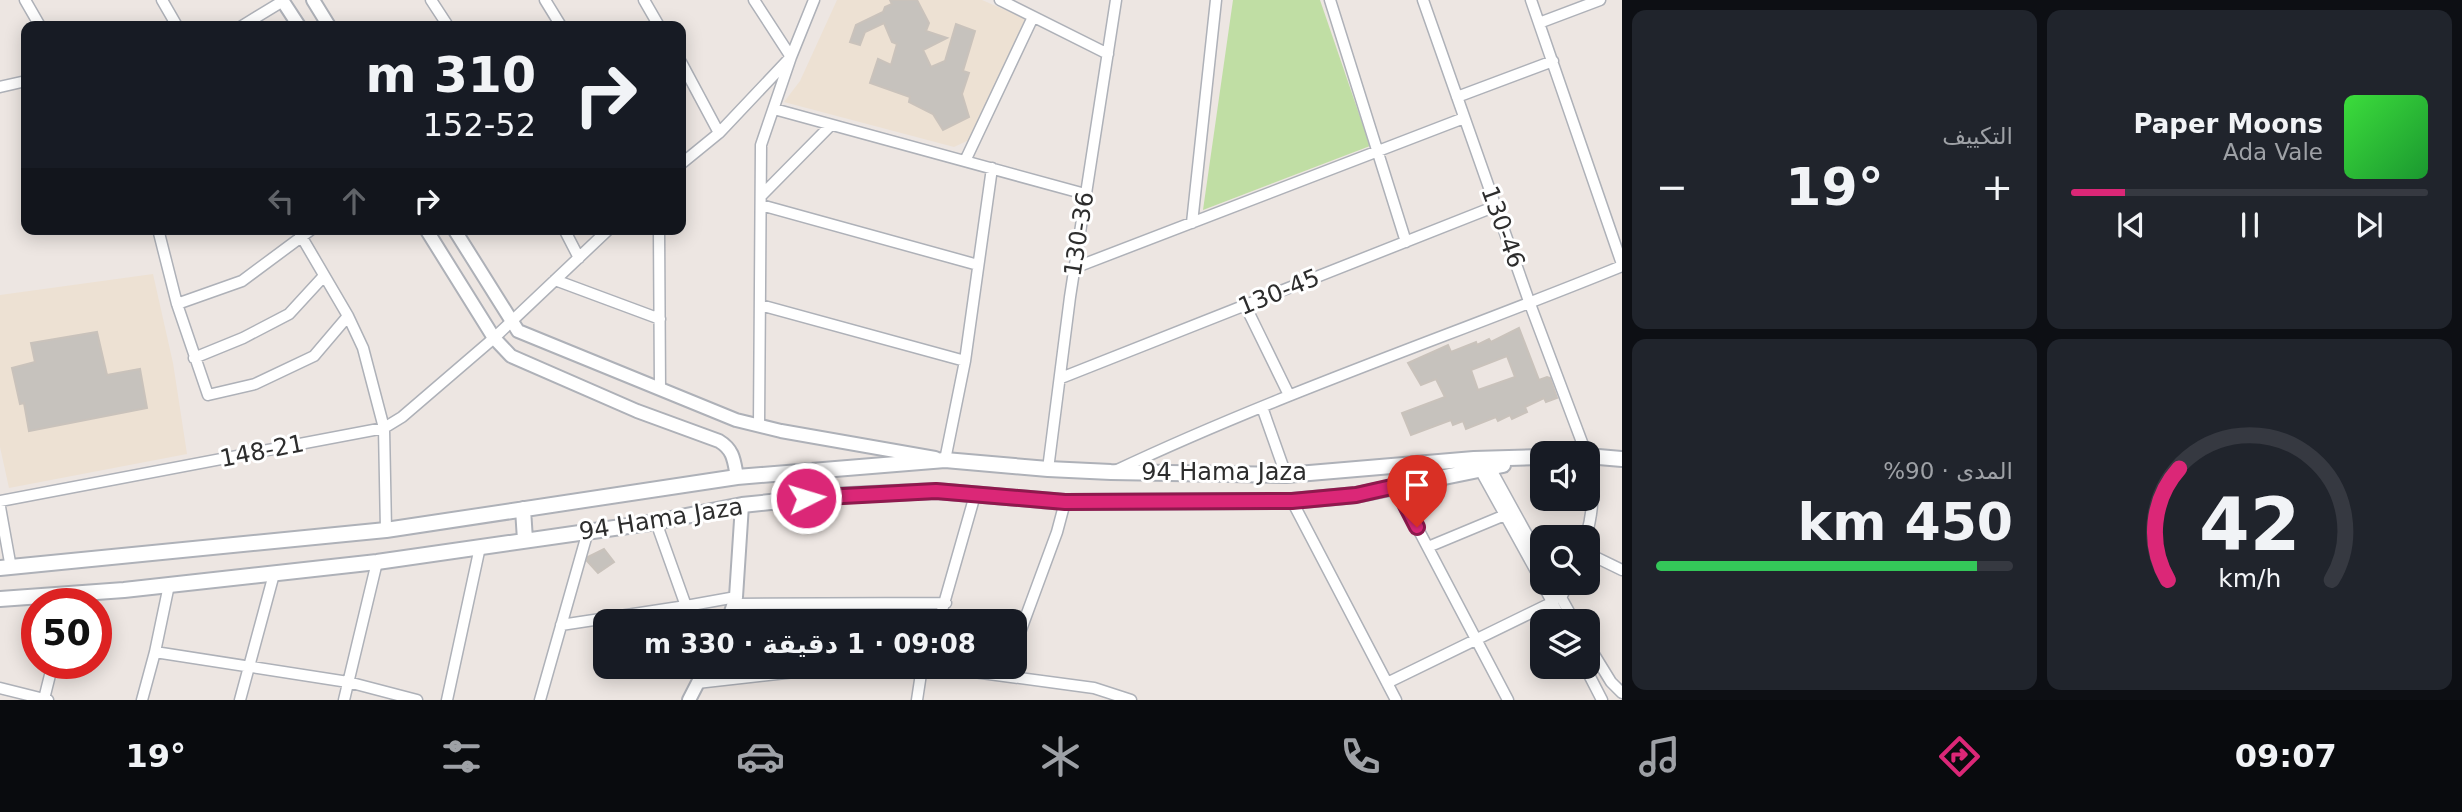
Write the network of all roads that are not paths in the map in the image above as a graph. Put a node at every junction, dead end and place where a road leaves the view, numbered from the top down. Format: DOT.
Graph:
graph roads {
  1 [pos="25,0"];
  2 [pos="162,0"];
  3 [pos="313,0"];
  4 [pos="431,0"];
  5 [pos="545,0"];
  6 [pos="643,0"];
  7 [pos="754,0"];
  8 [pos="814,0"];
  9 [pos="1000,0"];
  10 [pos="1116,0"];
  11 [pos="1216,0"];
  12 [pos="1330,0"];
  13 [pos="1423,0"];
  14 [pos="1531,0"];
  15 [pos="1600,0"];
  16 [pos="282,1"];
  17 [pos="1033,16"];
  18 [pos="37,21"];
  19 [pos="174,21"];
  20 [pos="250,21"];
  21 [pos="296,21"];
  22 [pos="326,21"];
  23 [pos="445,21"];
  24 [pos="558,21"];
  25 [pos="656,21"];
  26 [pos="1539,23"];
  27 [pos="1108,54"];
  28 [pos="791,57"];
  29 [pos="1553,61"];
  30 [pos="686,71"];
  31 [pos="21,83"];
  32 [pos="0,87"];
  33 [pos="1457,97"];
  34 [pos="774,109"];
  35 [pos="1464,118"];
  36 [pos="831,125"];
  37 [pos="719,132"];
  38 [pos="1380,152"];
  39 [pos="686,160"];
  40 [pos="965,161"];
  41 [pos="992,169"];
  42 [pos="1086,194"];
  43 [pos="761,201"];
  44 [pos="1496,206"];
  45 [pos="1192,223"];
  46 [pos="160,235"];
  47 [pos="296,235"];
  48 [pos="301,235"];
  49 [pos="430,235"];
  50 [pos="458,235"];
  51 [pos="567,235"];
  52 [pos="603,235"];
  53 [pos="659,235"];
  54 [pos="1406,242"];
  55 [pos="579,258"];
  56 [pos="978,265"];
  57 [pos="1622,265"];
  58 [pos="1074,268"];
  59 [pos="323,277"];
  60 [pos="555,280"];
  61 [pos="177,304"];
  62 [pos="1530,304"];
  63 [pos="760,305"];
  64 [pos="1245,305"];
  65 [pos="348,316"];
  66 [pos="660,319"];
  67 [pos="512,322"];
  68 [pos="494,338"];
  69 [pos="194,358"];
  70 [pos="965,362"];
  71 [pos="1061,378"];
  72 [pos="660,389"];
  73 [pos="1289,395"];
  74 [pos="1262,407"];
  75 [pos="759,426"];
  76 [pos="384,428"];
  77 [pos="1582,441"];
  78 [pos="1600,456"];
  79 [pos="1530,458"];
  80 [pos="1622,459"];
  81 [pos="945,460"];
  82 [pos="1483,464"];
  83 [pos="1048,470"];
  84 [pos="1111,472"];
  85 [pos="1286,475"];
  86 [pos="737,477"];
  87 [pos="1396,486"];
  88 [pos="975,495"];
  89 [pos="0,501"];
  90 [pos="1292,501"];
  91 [pos="1065,502"];
  92 [pos="742,505"];
  93 [pos="0,507"];
  94 [pos="523,509"];
  95 [pos="1506,514"];
  96 [pos="656,522"];
  97 [pos="386,530"];
  98 [pos="588,531"];
  99 [pos="526,540"];
  100 [pos="1530,542"];
  101 [pos="480,547"];
  102 [pos="1428,547"];
  103 [pos="1530,559"];
  104 [pos="1600,559"];
  105 [pos="377,562"];
  106 [pos="5,568"];
  107 [pos="1622,570"];
  108 [pos="274,574"];
  109 [pos="169,585"];
  110 [pos="112,592"];
  111 [pos="1553,595"];
  112 [pos="1556,595"];
  113 [pos="1560,595"];
  114 [pos="0,599"];
  115 [pos="21,599"];
  116 [pos="735,600"];
  117 [pos="1557,600"];
  118 [pos="946,603"];
  119 [pos="686,606"];
  120 [pos="732,609"];
  121 [pos="944,609"];
  122 [pos="1559,609"];
  123 [pos="1564,609"];
  124 [pos="1027,613"];
  125 [pos="561,625"];
  126 [pos="1476,638"];
  127 [pos="155,652"];
  128 [pos="1600,664"];
  129 [pos="248,667"];
  130 [pos="1027,675"];
  131 [pos="50,679"];
  132 [pos="699,679"];
  133 [pos="732,679"];
  134 [pos="921,679"];
  135 [pos="1591,679"];
  136 [pos="348,682"];
  137 [pos="697,683"];
  138 [pos="1387,683"];
  139 [pos="0,688"];
  140 [pos="1622,694"];
  141 [pos="32,698"];
  142 [pos="46,699"];
  143 [pos="142,700"];
  144 [pos="240,700"];
  145 [pos="344,700"];
  146 [pos="417,700"];
  147 [pos="447,700"];
  148 [pos="541,700"];
  149 [pos="686,700"];
  150 [pos="918,700"];
  151 [pos="1131,700"];
  152 [pos="1396,700"];
  153 [pos="1508,700"];
  154 [pos="1602,700"];
  1 -- 18 [label="street"];
  2 -- 19 [label="street"];
  3 -- 22 [label="street"];
  4 -- 23 [label="street"];
  5 -- 24 [label="street"];
  6 -- 25 [label="street"];
  7 -- 28 [label="street"];
  8 -- 28 [label="street"];
  9 -- 17 [label="street"];
  10 -- 27 [label="street, 130-36"];
  11 -- 45 [label="street"];
  12 -- 38 [label="street"];
  13 -- 33 [label="street, 130-46"];
  14 -- 26 [label="street"];
  15 -- 26 [label="street"];
  16 -- 20 [label="street"];
  16 -- 21 [label="street"];
  17 -- 27 [label="street"];
  17 -- 40 [label="street"];
  26 -- 29 [label="street"];
  27 -- 42 [label="street, 130-36"];
  28 -- 34 [label="street"];
  28 -- 37 [label="street"];
  29 -- 33 [label="street"];
  29 -- 57 [label="street"];
  30 -- 37 [label="street"];
  31 -- 32 [label="street"];
  33 -- 35 [label="street, 130-46"];
  34 -- 36 [label="street"];
  34 -- 43 [label="street"];
  35 -- 38 [label="street"];
  35 -- 44 [label="street, 130-46"];
  36 -- 40 [label="street"];
  36 -- 43 [label="street"];
  37 -- 39 [label="street"];
  38 -- 45 [label="street"];
  38 -- 54 [label="street"];
  40 -- 41 [label="street"];
  41 -- 42 [label="street"];
  41 -- 56 [label="street"];
  42 -- 58 [label="street, 130-36"];
  43 -- 56 [label="street"];
  43 -- 63 [label="street"];
  44 -- 54 [label="street, 130-45"];
  44 -- 62 [label="street, 130-46"];
  45 -- 58 [label="street"];
  46 -- 61 [label="street"];
  47 -- 61 [label="street"];
  48 -- 59 [label="street"];
  49 -- 68 [label="street"];
  50 -- 67 [label="street"];
  51 -- 55 [label="street"];
  52 -- 55 [label="street, 148-21"];
  53 -- 66 [label="street"];
  54 -- 64 [label="street, 130-45"];
  55 -- 60 [label="street, 148-21"];
  56 -- 70 [label="street"];
  57 -- 62 [label="street"];
  58 -- 71 [label="street, 130-36"];
  59 -- 65 [label="street"];
  59 -- 69 [label="street"];
  60 -- 66 [label="street"];
  60 -- 67 [label="street, 148-21"];
  61 -- 69 [label="street"];
  62 -- 73 [label="street"];
  62 -- 77 [label="street, 130-46"];
  63 -- 70 [label="street"];
  63 -- 75 [label="street"];
  64 -- 71 [label="street, 130-45"];
  64 -- 73 [label="street"];
  65 -- 69 [label="street"];
  65 -- 76 [label="street"];
  66 -- 72 [label="street"];
  67 -- 68 [label="street, 148-21"];
  67 -- 72 [label="street"];
  68 -- 76 [label="street, 148-21"];
  68 -- 86 [label="street"];
  70 -- 81 [label="street"];
  71 -- 83 [label="street, 130-36"];
  72 -- 75 [label="street"];
  73 -- 74 [label="street"];
  74 -- 84 [label="street"];
  74 -- 85 [label="street"];
  75 -- 81 [label="street"];
  76 -- 89 [label="street, 148-21"];
  76 -- 97 [label="street"];
  78 -- 80 [label="main road"];
  79 -- 82 [label="main road, 94 Hama Jaza"];
  81 -- 83 [label="main road, 94 Hama Jaza"];
  81 -- 86 [label="main road, 94 Hama Jaza"];
  82 -- 85 [label="main road, 94 Hama Jaza"];
  82 -- 87 [label="main road, 94 Hama Jaza"];
  82 -- 95 [label="street"];
  82 -- 100 [label="street"];
  83 -- 84 [label="main road, 94 Hama Jaza"];
  84 -- 85 [label="main road, 94 Hama Jaza"];
  86 -- 94 [label="main road, 94 Hama Jaza"];
  87 -- 90 [label="main road, 94 Hama Jaza"];
  87 -- 102 [label="street"];
  88 -- 91 [label="main road, 94 Hama Jaza"];
  88 -- 92 [label="main road, 94 Hama Jaza"];
  88 -- 118 [label="street"];
  90 -- 91 [label="main road, 94 Hama Jaza"];
  90 -- 138 [label="street"];
  91 -- 124 [label="street"];
  92 -- 96 [label="main road, 94 Hama Jaza"];
  92 -- 116 [label="street"];
  93 -- 106 [label="street"];
  94 -- 97 [label="main road, 94 Hama Jaza"];
  94 -- 99 [label="main road"];
  95 -- 102 [label="street"];
  95 -- 103 [label="street"];
  96 -- 98 [label="main road, 94 Hama Jaza"];
  96 -- 119 [label="street"];
  97 -- 106 [label="main road, 94 Hama Jaza"];
  98 -- 99 [label="main road, 94 Hama Jaza"];
  98 -- 125 [label="street"];
  99 -- 101 [label="main road, 94 Hama Jaza"];
  101 -- 105 [label="main road, 94 Hama Jaza"];
  101 -- 147 [label="street"];
  102 -- 126 [label="street"];
  104 -- 107 [label="street"];
  105 -- 108 [label="main road, 94 Hama Jaza"];
  105 -- 136 [label="street"];
  108 -- 109 [label="main road, 94 Hama Jaza"];
  108 -- 129 [label="street"];
  109 -- 110 [label="main road, 94 Hama Jaza"];
  109 -- 127 [label="street"];
  111 -- 117 [label="street"];
  112 -- 117 [label="street"];
  113 -- 117 [label="street"];
  114 -- 115 [label="main road, 94 Hama Jaza"];
  116 -- 118 [label="street"];
  116 -- 119 [label="street"];
  116 -- 120 [label="street"];
  117 -- 122 [label="street"];
  117 -- 123 [label="street"];
  117 -- 126 [label="street"];
  118 -- 121 [label="street"];
  119 -- 125 [label="street"];
  125 -- 148 [label="street"];
  126 -- 138 [label="street"];
  126 -- 153 [label="street"];
  127 -- 129 [label="street"];
  127 -- 143 [label="street"];
  128 -- 140 [label="street"];
  129 -- 136 [label="street"];
  129 -- 144 [label="street"];
  130 -- 151 [label="street"];
  131 -- 142 [label="street"];
  132 -- 137 [label="street"];
  133 -- 137 [label="street"];
  134 -- 150 [label="street"];
  135 -- 154 [label="street"];
  136 -- 145 [label="street"];
  136 -- 146 [label="street"];
  137 -- 149 [label="street"];
  138 -- 152 [label="street"];
  139 -- 141 [label="street"];
  141 -- 142 [label="street"];
}
